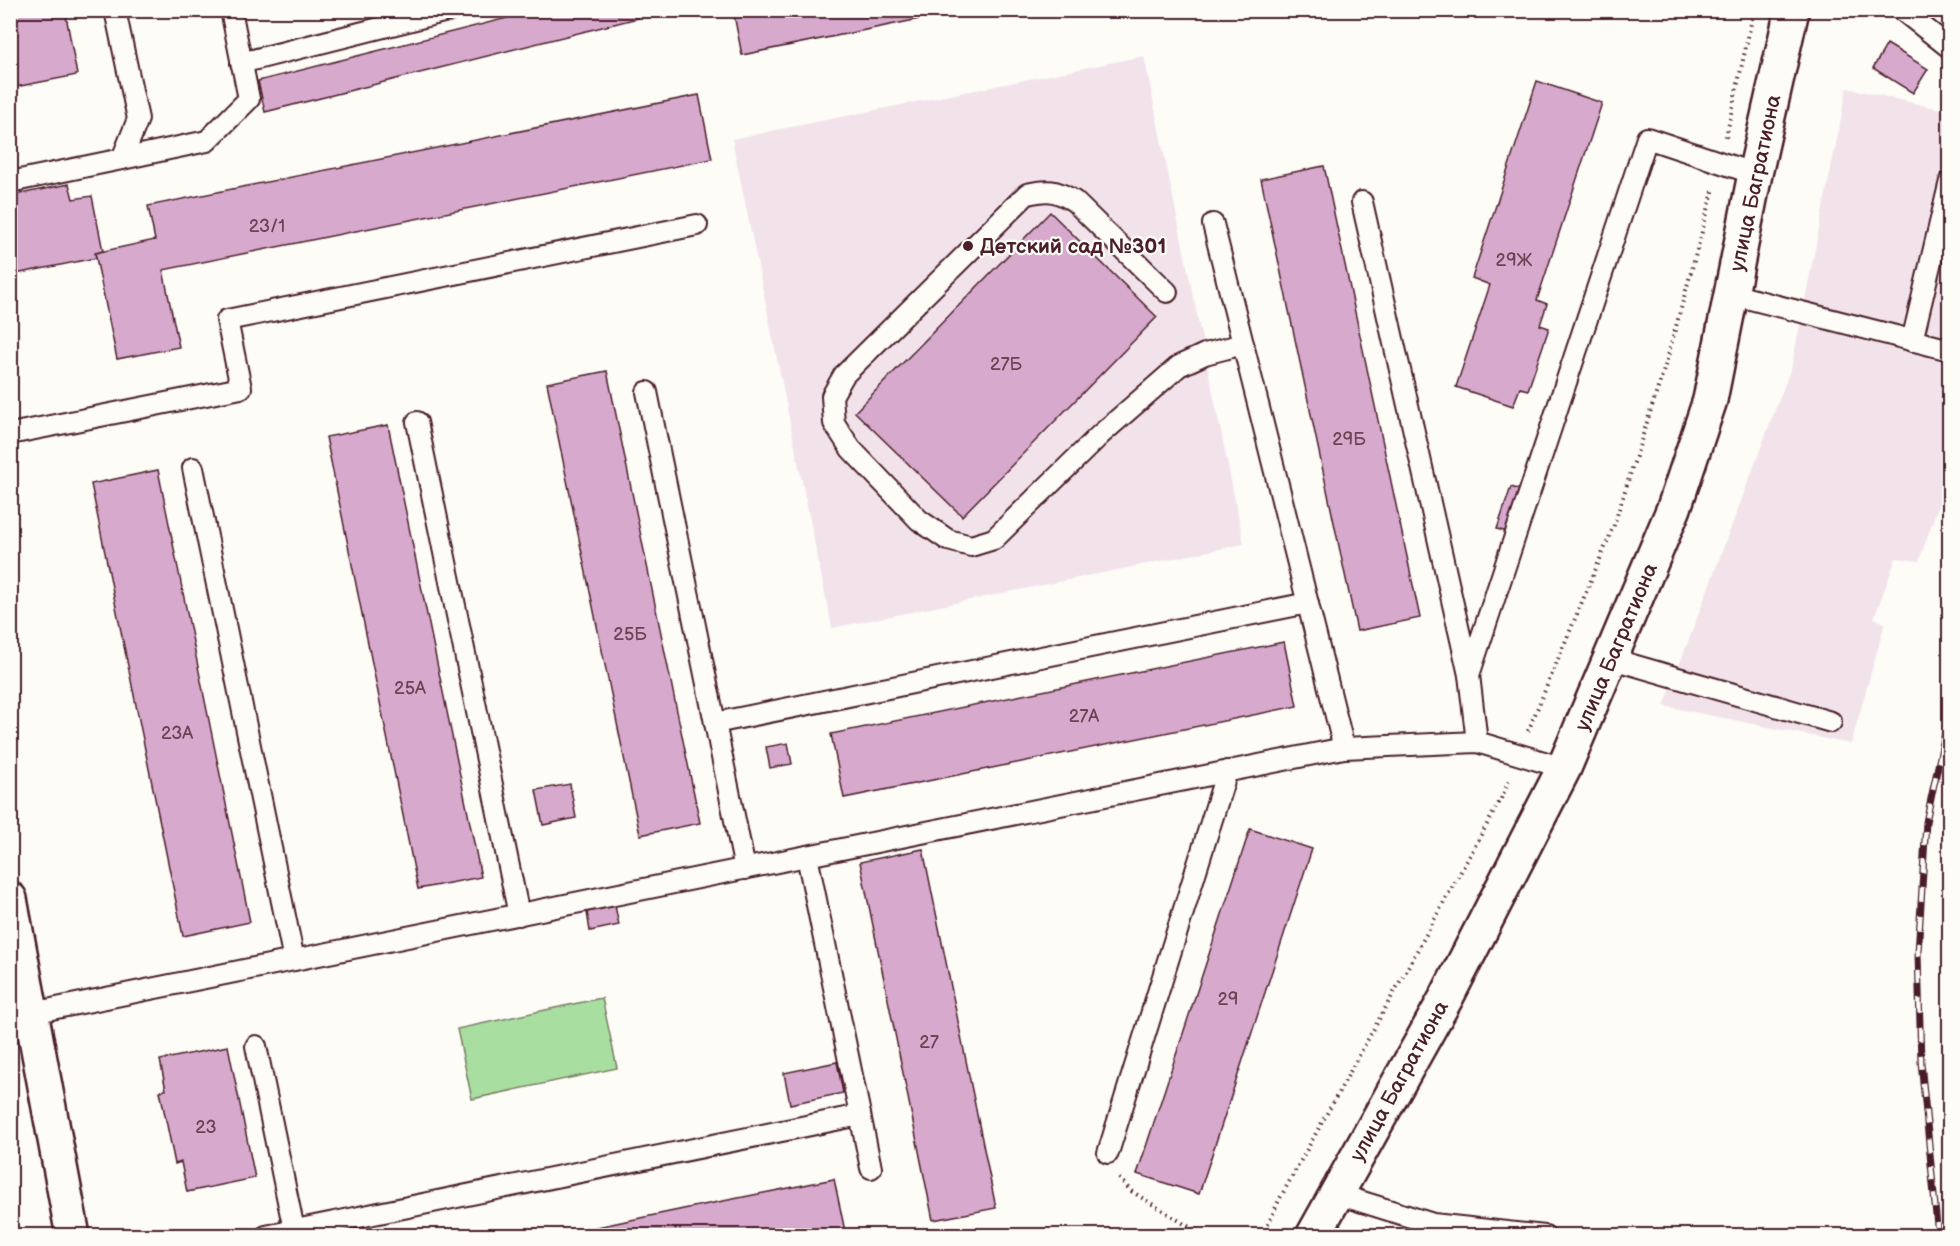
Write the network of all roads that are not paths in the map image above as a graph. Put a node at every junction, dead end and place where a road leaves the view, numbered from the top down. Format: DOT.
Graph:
graph roads {
  1 [pos="115,10"];
  2 [pos="231,10"];
  3 [pos="451,10"];
  4 [pos="1792,10"];
  5 [pos="1902,10"];
  6 [pos="1950,48"];
  7 [pos="242,63"];
  8 [pos="122,159"];
  9 [pos="1755,174"];
  10 [pos="10,182"];
  11 [pos="1950,182"];
  12 [pos="1362,202"];
  13 [pos="1213,224"];
  14 [pos="697,225"];
  15 [pos="1167,291"];
  16 [pos="1731,294"];
  17 [pos="1912,341"];
  18 [pos="1243,344"];
  19 [pos="1950,350"];
  20 [pos="647,392"];
  21 [pos="417,422"];
  22 [pos="10,434"];
  23 [pos="193,468"];
  24 [pos="1308,603"];
  25 [pos="1612,659"];
  26 [pos="1468,675"];
  27 [pos="1831,722"];
  28 [pos="715,723"];
  29 [pos="1477,742"];
  30 [pos="1344,748"];
  31 [pos="1564,768"];
  32 [pos="1227,771"];
  33 [pos="807,856"];
  34 [pos="745,869"];
  35 [pos="10,899"];
  36 [pos="519,915"];
  37 [pos="294,960"];
  38 [pos="32,1013"];
  39 [pos="256,1046"];
  40 [pos="860,1115"];
  41 [pos="1108,1153"];
  42 [pos="871,1168"];
  43 [pos="1337,1194"];
  44 [pos="294,1230"];
  45 [pos="73,1236"];
  46 [pos="266,1236"];
  47 [pos="1313,1236"];
  48 [pos="1545,1236"];
  1 -- 8 [label="lane"];
  2 -- 7 [label="lane"];
  3 -- 7 [label="lane"];
  4 -- 9 [label="street, улица Багратиона"];
  5 -- 6 [label="lane"];
  7 -- 8 [label="lane"];
  8 -- 10 [label="lane"];
  9 -- 16 [label="street, улица Багратиона"];
  9 -- 26 [label="lane"];
  11 -- 17 [label="lane"];
  12 -- 26 [label="lane"];
  13 -- 18 [label="lane"];
  14 -- 22 [label="lane"];
  15 -- 18 [label="lane"];
  16 -- 17 [label="lane"];
  16 -- 25 [label="street, улица Багратиона"];
  17 -- 19 [label="lane"];
  18 -- 24 [label="lane"];
  20 -- 28 [label="lane"];
  21 -- 36 [label="lane"];
  23 -- 37 [label="lane"];
  24 -- 28 [label="lane"];
  24 -- 30 [label="lane"];
  25 -- 27 [label="lane"];
  25 -- 31 [label="street, улица Багратиона"];
  26 -- 29 [label="lane"];
  28 -- 34 [label="lane"];
  29 -- 30 [label="lane"];
  29 -- 31 [label="lane"];
  30 -- 32 [label="lane"];
  31 -- 43 [label="street, улица Багратиона"];
  32 -- 33 [label="lane"];
  32 -- 41 [label="lane"];
  33 -- 34 [label="lane"];
  33 -- 40 [label="lane"];
  34 -- 36 [label="lane"];
  35 -- 38 [label="street"];
  36 -- 37 [label="lane"];
  37 -- 38 [label="lane"];
  38 -- 45 [label="street"];
  39 -- 44 [label="lane"];
  40 -- 42 [label="lane"];
  40 -- 44 [label="lane"];
  43 -- 47 [label="street, улица Багратиона"];
  43 -- 48 [label="lane"];
  44 -- 46 [label="lane"];
}
